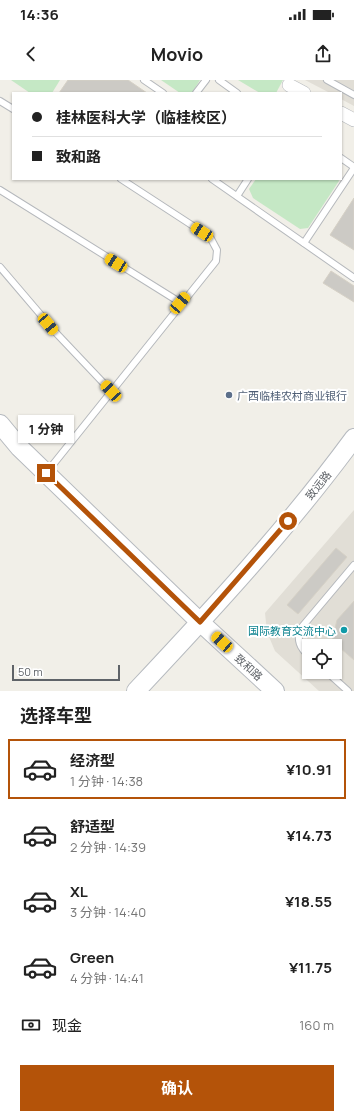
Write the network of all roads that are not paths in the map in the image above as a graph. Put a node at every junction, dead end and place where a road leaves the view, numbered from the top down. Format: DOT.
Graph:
graph roads {
  1 [pos="144,80"];
  2 [pos="206,80"];
  3 [pos="219,80"];
  4 [pos="327,80"];
  5 [pos="289,85"];
  6 [pos="162,92"];
  7 [pos="197,92"];
  8 [pos="236,92"];
  9 [pos="302,92"];
  10 [pos="354,95"];
  11 [pos="0,101"];
  12 [pos="12,108"];
  13 [pos="342,114"];
  14 [pos="354,120"];
  15 [pos="342,159"];
  16 [pos="354,168"];
  17 [pos="123,180"];
  18 [pos="213,180"];
  19 [pos="247,180"];
  20 [pos="0,190"];
  21 [pos="237,196"];
  22 [pos="304,243"];
  23 [pos="0,266"];
  24 [pos="354,278"];
  25 [pos="180,303"];
  26 [pos="111,391"];
  27 [pos="0,424"];
  28 [pos="354,438"];
  29 [pos="46,473"];
  30 [pos="354,564"];
  31 [pos="200,622"];
  32 [pos="302,647"];
  33 [pos="335,679"];
  34 [pos="136,691"];
  35 [pos="276,691"];
  36 [pos="348,691"];
  1 -- 6 [label="lane"];
  2 -- 7 [label="lane"];
  3 -- 8 [label="lane"];
  4 -- 10 [label="lane"];
  5 -- 9 [label="street"];
  11 -- 12 [label="lane"];
  13 -- 14 [label="street"];
  15 -- 16 [label="lane"];
  16 -- 22 [label="lane"];
  17 -- 25 [label="lane"];
  18 -- 21 [label="lane"];
  19 -- 21 [label="lane"];
  20 -- 25 [label="lane"];
  21 -- 22 [label="lane"];
  22 -- 24 [label="lane"];
  23 -- 26 [label="lane"];
  25 -- 26 [label="lane"];
  26 -- 29 [label="lane"];
  27 -- 29 [label="main road, 致和路"];
  28 -- 31 [label="main road, 致远路"];
  29 -- 31 [label="main road, 致和路"];
  30 -- 32 [label="lane"];
  31 -- 34 [label="main road, 致远路"];
  31 -- 35 [label="main road, 致和路"];
  33 -- 36 [label="lane"];
}
